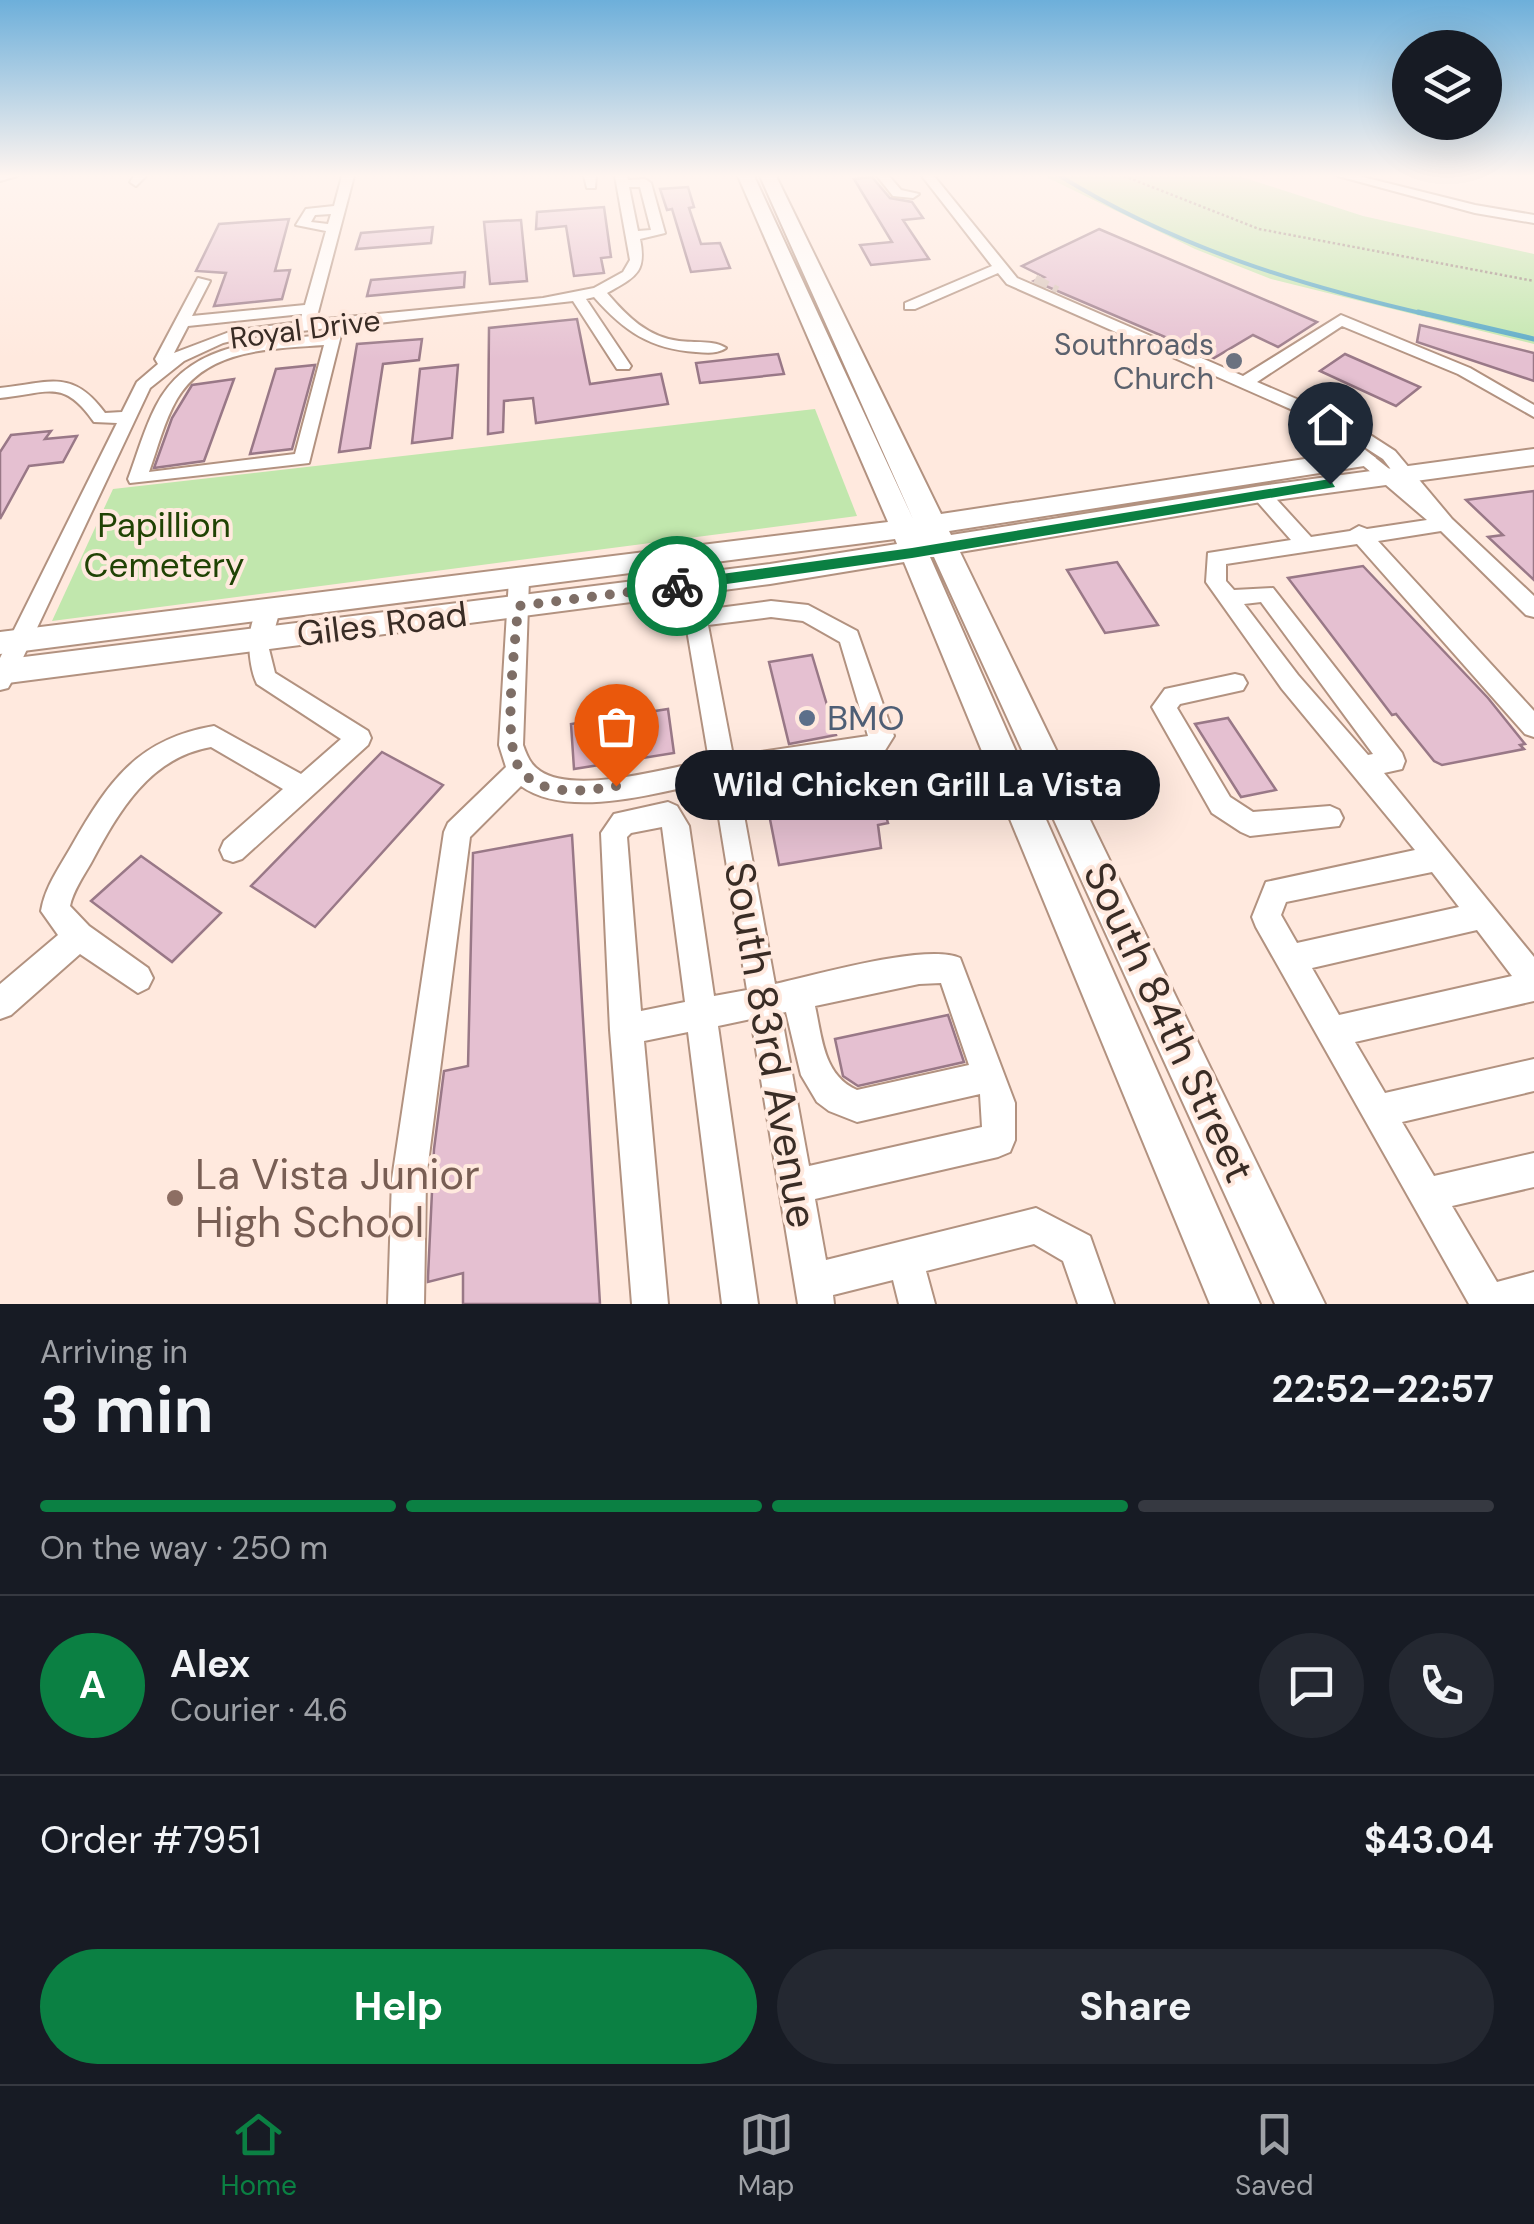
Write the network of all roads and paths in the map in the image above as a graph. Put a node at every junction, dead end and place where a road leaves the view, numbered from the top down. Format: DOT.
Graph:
graph roads {
  1 [pos="315,237"];
  2 [pos="328,237"];
  3 [pos="635,237"];
  4 [pos="774,237"];
  5 [pos="794,237"];
  6 [pos="977,237"];
  7 [pos="1301,237"];
  8 [pos="324,246"];
  9 [pos="1002,268"];
  10 [pos="1534,280"];
  11 [pos="204,281"];
  12 [pos="1034,282"];
  13 [pos="598,292"];
  14 [pos="1056,293"];
  15 [pos="578,298"];
  16 [pos="910,306"];
  17 [pos="1068,306"];
  18 [pos="304,315"];
  19 [pos="182,322"];
  20 [pos="335,331"];
  21 [pos="278,336"];
  22 [pos="224,344"];
  23 [pos="718,348"];
  24 [pos="166,364"];
  25 [pos="623,366"];
  26 [pos="1242,384"];
  27 [pos="176,386"];
  28 [pos="142,388"];
  29 [pos="0,394"];
  30 [pos="1534,412"];
  31 [pos="128,417"];
  32 [pos="1534,436"];
  33 [pos="1534,457"];
  34 [pos="1386,466"];
  35 [pos="137,479"];
  36 [pos="96,485"];
  37 [pos="1261,494"];
  38 [pos="1445,524"];
  39 [pos="1358,534"];
  40 [pos="924,538"];
  41 [pos="1304,541"];
  42 [pos="519,593"];
  43 [pos="1228,600"];
  44 [pos="1534,609"];
  45 [pos="269,610"];
  46 [pos="260,639"];
  47 [pos="5,662"];
  48 [pos="1235,683"];
  49 [pos="1534,727"];
  50 [pos="1359,767"];
  51 [pos="722,768"];
  52 [pos="520,770"];
  53 [pos="305,789"];
  54 [pos="1330,818"];
  55 [pos="234,850"];
  56 [pos="1438,858"];
  57 [pos="1483,916"];
  58 [pos="78,936"];
  59 [pos="1290,959"];
  60 [pos="138,978"];
  61 [pos="1534,983"];
  62 [pos="798,996"];
  63 [pos="0,1004"];
  64 [pos="763,1004"];
  65 [pos="701,1016"];
  66 [pos="626,1030"];
  67 [pos="1332,1032"];
  68 [pos="990,1076"];
  69 [pos="1534,1076"];
  70 [pos="1378,1111"];
  71 [pos="1534,1170"];
  72 [pos="796,1186"];
  73 [pos="1426,1195"];
  74 [pos="905,1258"];
  75 [pos="1534,1290"];
  76 [pos="814,1293"];
  77 [pos="1488,1303"];
  78 [pos="406,1304"];
  79 [pos="650,1304"];
  80 [pos="740,1304"];
  81 [pos="917,1304"];
  82 [pos="1096,1304"];
  83 [pos="1235,1304"];
  84 [pos="1300,1304"];
  1 -- 8 [label="street"];
  2 -- 8 [label="street"];
  3 -- 13 [label="street, Royal Drive"];
  4 -- 40 [label="main road"];
  5 -- 40 [label="main road"];
  6 -- 9 [label="street"];
  7 -- 10 [label="path"];
  8 -- 18 [label="street"];
  9 -- 12 [label="street"];
  9 -- 16 [label="street"];
  9 -- 17 [label="street"];
  11 -- 19 [label="street"];
  13 -- 15 [label="street, Royal Drive"];
  13 -- 23 [label="street"];
  14 -- 17 [label="street"];
  15 -- 20 [label="street, Royal Drive"];
  15 -- 25 [label="street"];
  17 -- 26 [label="street"];
  18 -- 19 [label="street"];
  18 -- 20 [label="street, Royal Drive"];
  18 -- 21 [label="street, Royal Drive"];
  19 -- 24 [label="street"];
  20 -- 21 [label="street"];
  20 -- 35 [label="street"];
  21 -- 22 [label="street, Royal Drive"];
  22 -- 24 [label="street, Royal Drive"];
  22 -- 27 [label="street"];
  24 -- 28 [label="street, Royal Drive"];
  26 -- 30 [label="street"];
  26 -- 34 [label="street"];
  27 -- 28 [label="street"];
  27 -- 35 [label="street"];
  28 -- 31 [label="street, Royal Drive"];
  29 -- 31 [label="street"];
  31 -- 36 [label="street, Royal Drive"];
  32 -- 34 [label="main road, Giles Road"];
  33 -- 34 [label="main road, Giles Road"];
  34 -- 37 [label="main road, Giles Road"];
  34 -- 38 [label="street"];
  34 -- 40 [label="main road, Giles Road"];
  35 -- 36 [label="street"];
  36 -- 47 [label="street, Royal Drive"];
  37 -- 40 [label="main road, Giles Road"];
  37 -- 41 [label="street"];
  38 -- 39 [label="street"];
  38 -- 44 [label="street"];
  39 -- 41 [label="street"];
  39 -- 49 [label="street"];
  40 -- 42 [label="main road, Giles Road"];
  40 -- 83 [label="main road, South 84th Street"];
  40 -- 84 [label="main road, South 84th Street"];
  41 -- 43 [label="street"];
  42 -- 45 [label="main road, Giles Road"];
  42 -- 46 [label="main road, Giles Road"];
  42 -- 52 [label="street"];
  43 -- 50 [label="street"];
  43 -- 50 [label="street"];
  45 -- 46 [label="street"];
  45 -- 47 [label="main road, Giles Road"];
  46 -- 47 [label="main road, Giles Road"];
  46 -- 53 [label="street"];
  48 -- 54 [label="street"];
  50 -- 56 [label="street"];
  51 -- 51 [label="street, South 83rd Avenue"];
  51 -- 52 [label="street"];
  51 -- 64 [label="street, South 83rd Avenue"];
  52 -- 78 [label="street"];
  53 -- 55 [label="street"];
  53 -- 58 [label="street"];
  56 -- 57 [label="street"];
  56 -- 59 [label="street"];
  57 -- 59 [label="street"];
  57 -- 61 [label="street"];
  58 -- 60 [label="street"];
  58 -- 63 [label="street"];
  59 -- 67 [label="street"];
  61 -- 67 [label="street"];
  62 -- 64 [label="street"];
  62 -- 68 [label="street"];
  62 -- 68 [label="street"];
  64 -- 65 [label="street"];
  64 -- 72 [label="street, South 83rd Avenue"];
  65 -- 66 [label="street"];
  65 -- 66 [label="street"];
  65 -- 80 [label="street"];
  66 -- 79 [label="street"];
  67 -- 70 [label="street"];
  68 -- 72 [label="street"];
  69 -- 70 [label="street"];
  70 -- 73 [label="street"];
  71 -- 73 [label="street"];
  72 -- 76 [label="street, South 83rd Avenue"];
  73 -- 77 [label="street"];
  74 -- 76 [label="street"];
  74 -- 81 [label="street"];
  74 -- 82 [label="street"];
  75 -- 77 [label="street"];
}
